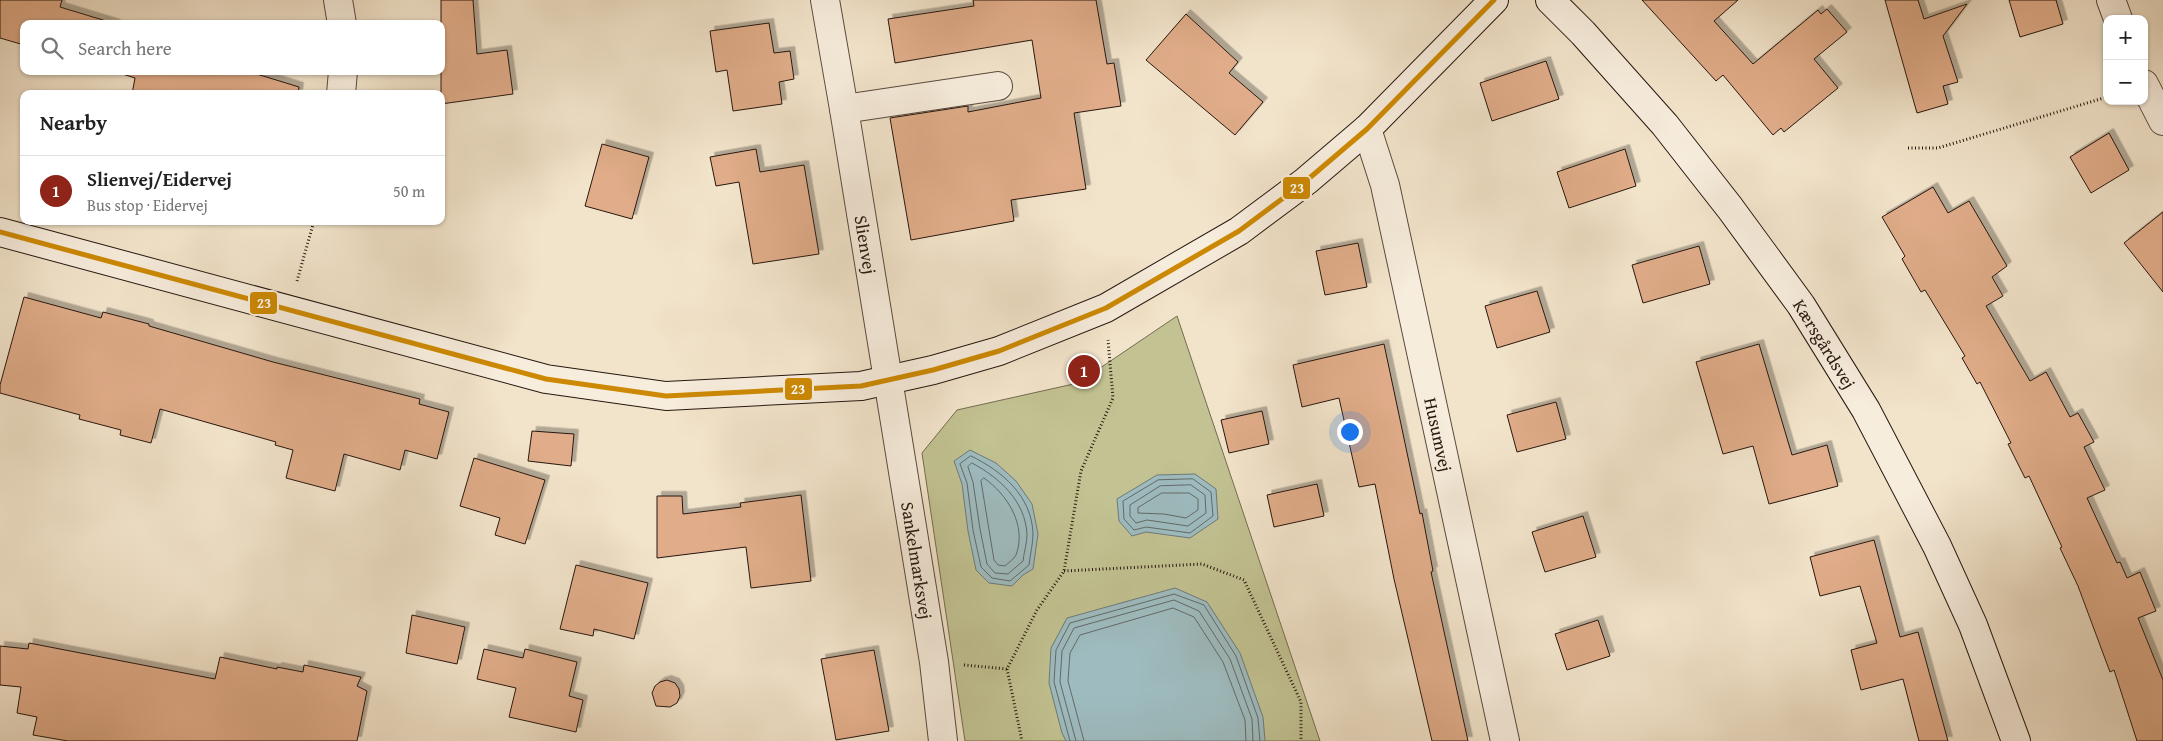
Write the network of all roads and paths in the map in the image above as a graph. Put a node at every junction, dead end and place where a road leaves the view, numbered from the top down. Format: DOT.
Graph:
graph roads {
  1 [pos="338,0"];
  2 [pos="825,0"];
  3 [pos="1494,0"];
  4 [pos="1550,0"];
  5 [pos="2111,0"];
  6 [pos="2117,15"];
  7 [pos="341,20"];
  8 [pos="343,75"];
  9 [pos="998,86"];
  10 [pos="341,90"];
  11 [pos="2148,92"];
  12 [pos="2103,98"];
  13 [pos="844,109"];
  14 [pos="2163,121"];
  15 [pos="1367,129"];
  16 [pos="1908,148"];
  17 [pos="313,225"];
  18 [pos="0,232"];
  19 [pos="1106,308"];
  20 [pos="290,310"];
  21 [pos="888,379"];
  22 [pos="1064,571"];
  23 [pos="934,662"];
  24 [pos="1008,669"];
  25 [pos="944,741"];
  26 [pos="1022,741"];
  27 [pos="1302,741"];
  28 [pos="1505,741"];
  29 [pos="2016,741"];
  1 -- 7 [label="street"];
  2 -- 13 [label="street, Slienvej"];
  3 -- 15 [label="street"];
  4 -- 29 [label="street, Kærsgårdsvej"];
  5 -- 6 [label="street"];
  8 -- 10 [label="street"];
  9 -- 13 [label="street"];
  11 -- 14 [label="street"];
  12 -- 16 [label="path"];
  13 -- 21 [label="street, Slienvej"];
  15 -- 19 [label="street"];
  15 -- 28 [label="street, Husumvej"];
  17 -- 20 [label="path"];
  18 -- 20 [label="street"];
  19 -- 21 [label="street"];
  19 -- 22 [label="path"];
  20 -- 21 [label="street"];
  21 -- 23 [label="street, Sankelmarksvej"];
  22 -- 24 [label="path"];
  22 -- 27 [label="path"];
  23 -- 24 [label="path"];
  23 -- 25 [label="street, Sankelmarksvej"];
  24 -- 26 [label="path"];
}
